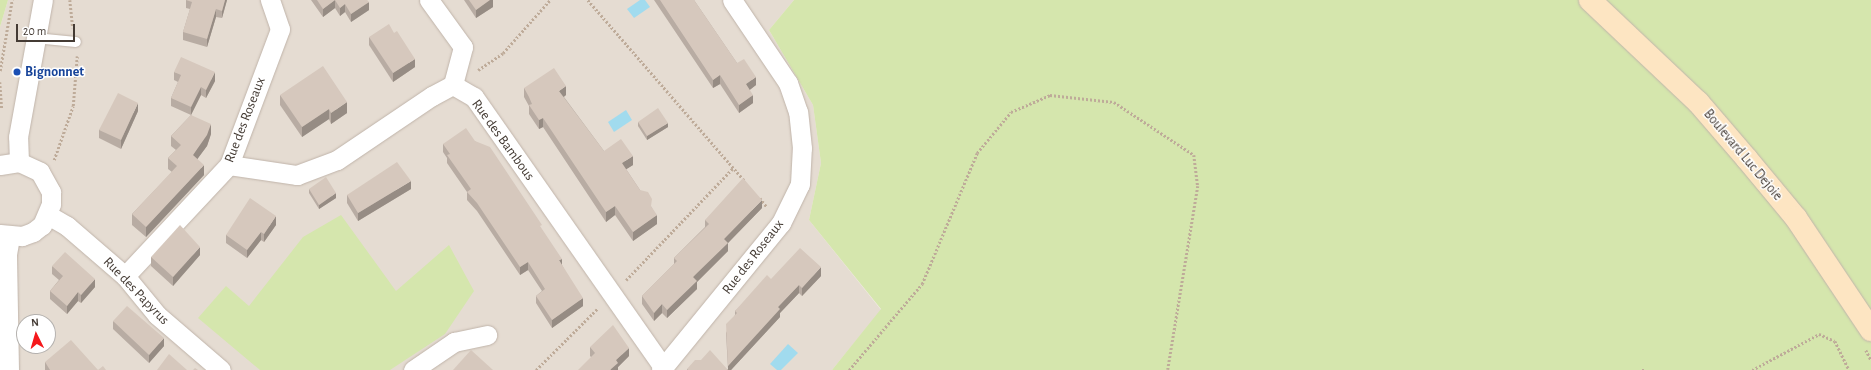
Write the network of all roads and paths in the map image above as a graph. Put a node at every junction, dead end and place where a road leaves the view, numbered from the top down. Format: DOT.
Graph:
graph roads {
  1 [pos="12,0"];
  2 [pos="43,0"];
  3 [pos="70,0"];
  4 [pos="270,0"];
  5 [pos="429,0"];
  6 [pos="550,0"];
  7 [pos="588,0"];
  8 [pos="732,0"];
  9 [pos="1590,0"];
  10 [pos="35,38"];
  11 [pos="76,42"];
  12 [pos="0,71"];
  13 [pos="0,82"];
  14 [pos="453,85"];
  15 [pos="2,111"];
  16 [pos="19,162"];
  17 [pos="0,165"];
  18 [pos="229,165"];
  19 [pos="733,168"];
  20 [pos="47,181"];
  21 [pos="748,184"];
  22 [pos="757,196"];
  23 [pos="48,215"];
  24 [pos="781,223"];
  25 [pos="5,236"];
  26 [pos="125,276"];
  27 [pos="612,294"];
  28 [pos="1871,330"];
  29 [pos="487,336"];
  30 [pos="662,369"];
  31 [pos="9,370"];
  32 [pos="221,370"];
  33 [pos="413,370"];
  34 [pos="536,370"];
  35 [pos="849,370"];
  36 [pos="1168,370"];
  37 [pos="1752,370"];
  38 [pos="1849,370"];
  1 -- 12 [label="path"];
  2 -- 10 [label="street"];
  3 -- 11 [label="path"];
  4 -- 18 [label="street, Rue des Roseaux"];
  5 -- 14 [label="street"];
  6 -- 14 [label="path"];
  7 -- 19 [label="path"];
  8 -- 24 [label="street, Rue des Roseaux"];
  9 -- 28 [label="main road, Boulevard Luc Dejoie"];
  10 -- 11 [label="lane"];
  10 -- 16 [label="street"];
  11 -- 20 [label="path"];
  13 -- 15 [label="path"];
  14 -- 18 [label="street"];
  14 -- 27 [label="street, Rue des Bambous"];
  16 -- 17 [label="street"];
  16 -- 20 [label="street"];
  18 -- 26 [label="street, Rue des Roseaux"];
  19 -- 21 [label="path"];
  19 -- 27 [label="path"];
  20 -- 23 [label="street"];
  22 -- 24 [label="path"];
  23 -- 25 [label="street"];
  23 -- 26 [label="street, Rue des Papyrus"];
  24 -- 30 [label="street, Rue des Roseaux"];
  25 -- 31 [label="street"];
  26 -- 32 [label="street, Rue des Papyrus"];
  27 -- 30 [label="street, Rue des Bambous"];
  27 -- 34 [label="path"];
  29 -- 33 [label="street"];
  35 -- 36 [label="path"];
  37 -- 38 [label="path"];
}
